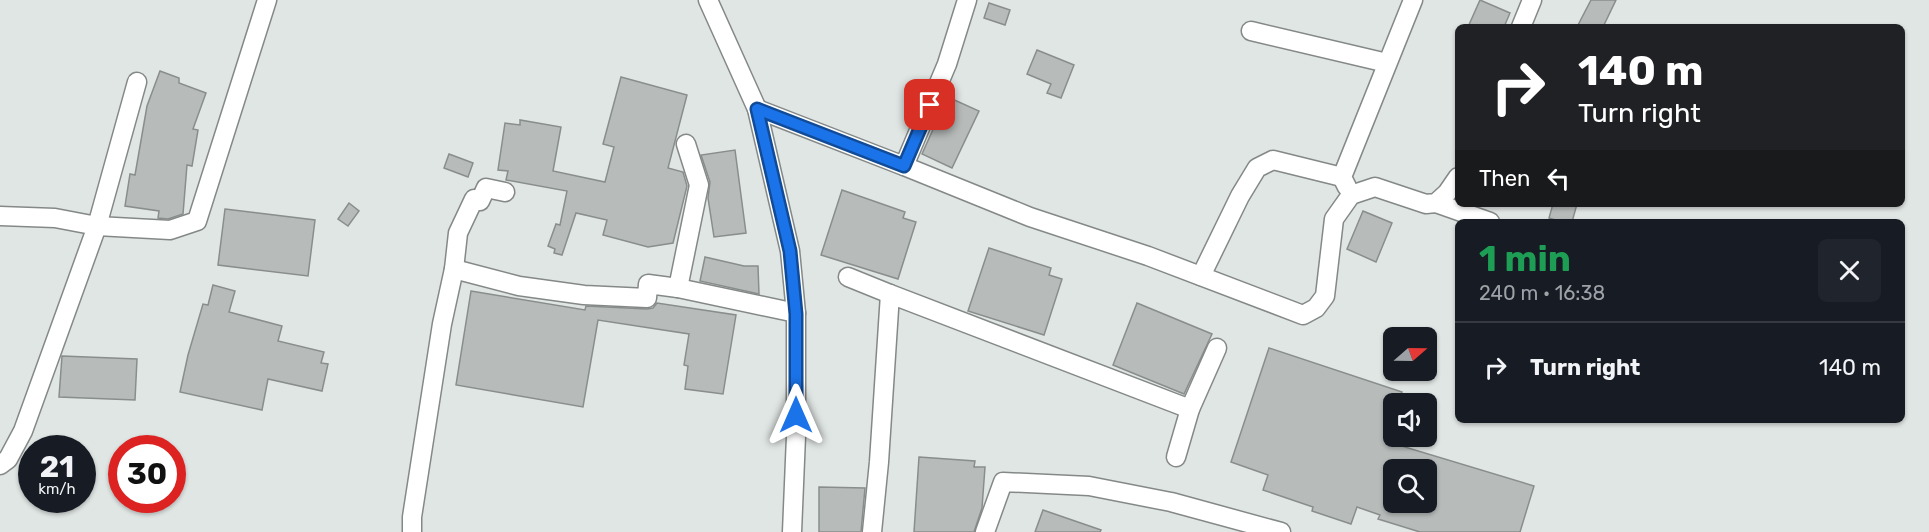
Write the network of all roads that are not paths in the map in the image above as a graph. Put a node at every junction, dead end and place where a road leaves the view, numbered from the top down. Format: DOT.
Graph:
graph roads {
  1 [pos="267,0"];
  2 [pos="708,0"];
  3 [pos="723,0"];
  4 [pos="967,0"];
  5 [pos="1413,0"];
  6 [pos="1532,0"];
  7 [pos="717,19"];
  8 [pos="1522,24"];
  9 [pos="1251,31"];
  10 [pos="1387,63"];
  11 [pos="137,82"];
  12 [pos="757,109"];
  13 [pos="686,144"];
  14 [pos="904,166"];
  15 [pos="1342,177"];
  16 [pos="1455,181"];
  17 [pos="505,192"];
  18 [pos="1351,195"];
  19 [pos="1436,203"];
  20 [pos="0,216"];
  21 [pos="1481,219"];
  22 [pos="97,226"];
  23 [pos="454,269"];
  24 [pos="1200,276"];
  25 [pos="848,277"];
  26 [pos="678,288"];
  27 [pos="890,294"];
  28 [pos="796,314"];
  29 [pos="1217,348"];
  30 [pos="1190,409"];
  31 [pos="1176,457"];
  32 [pos="0,465"];
  33 [pos="412,532"];
  34 [pos="792,532"];
  35 [pos="872,532"];
  36 [pos="985,532"];
  37 [pos="1281,532"];
  1 -- 22 [label="street"];
  2 -- 7 [label="street"];
  3 -- 7 [label="street"];
  4 -- 14 [label="street"];
  5 -- 10 [label="street"];
  6 -- 8 [label="street"];
  7 -- 12 [label="street"];
  9 -- 10 [label="street"];
  10 -- 15 [label="street"];
  11 -- 22 [label="street"];
  12 -- 14 [label="street"];
  12 -- 28 [label="street"];
  13 -- 26 [label="street"];
  14 -- 24 [label="street"];
  15 -- 18 [label="street"];
  15 -- 24 [label="street"];
  16 -- 19 [label="street"];
  17 -- 23 [label="street"];
  18 -- 19 [label="street"];
  18 -- 24 [label="street"];
  19 -- 21 [label="street"];
  20 -- 22 [label="street"];
  22 -- 32 [label="street"];
  23 -- 26 [label="street"];
  23 -- 33 [label="street"];
  25 -- 27 [label="street"];
  26 -- 28 [label="street"];
  27 -- 30 [label="street"];
  27 -- 35 [label="street"];
  28 -- 34 [label="street"];
  29 -- 30 [label="street"];
  30 -- 31 [label="street"];
  36 -- 37 [label="street"];
}
